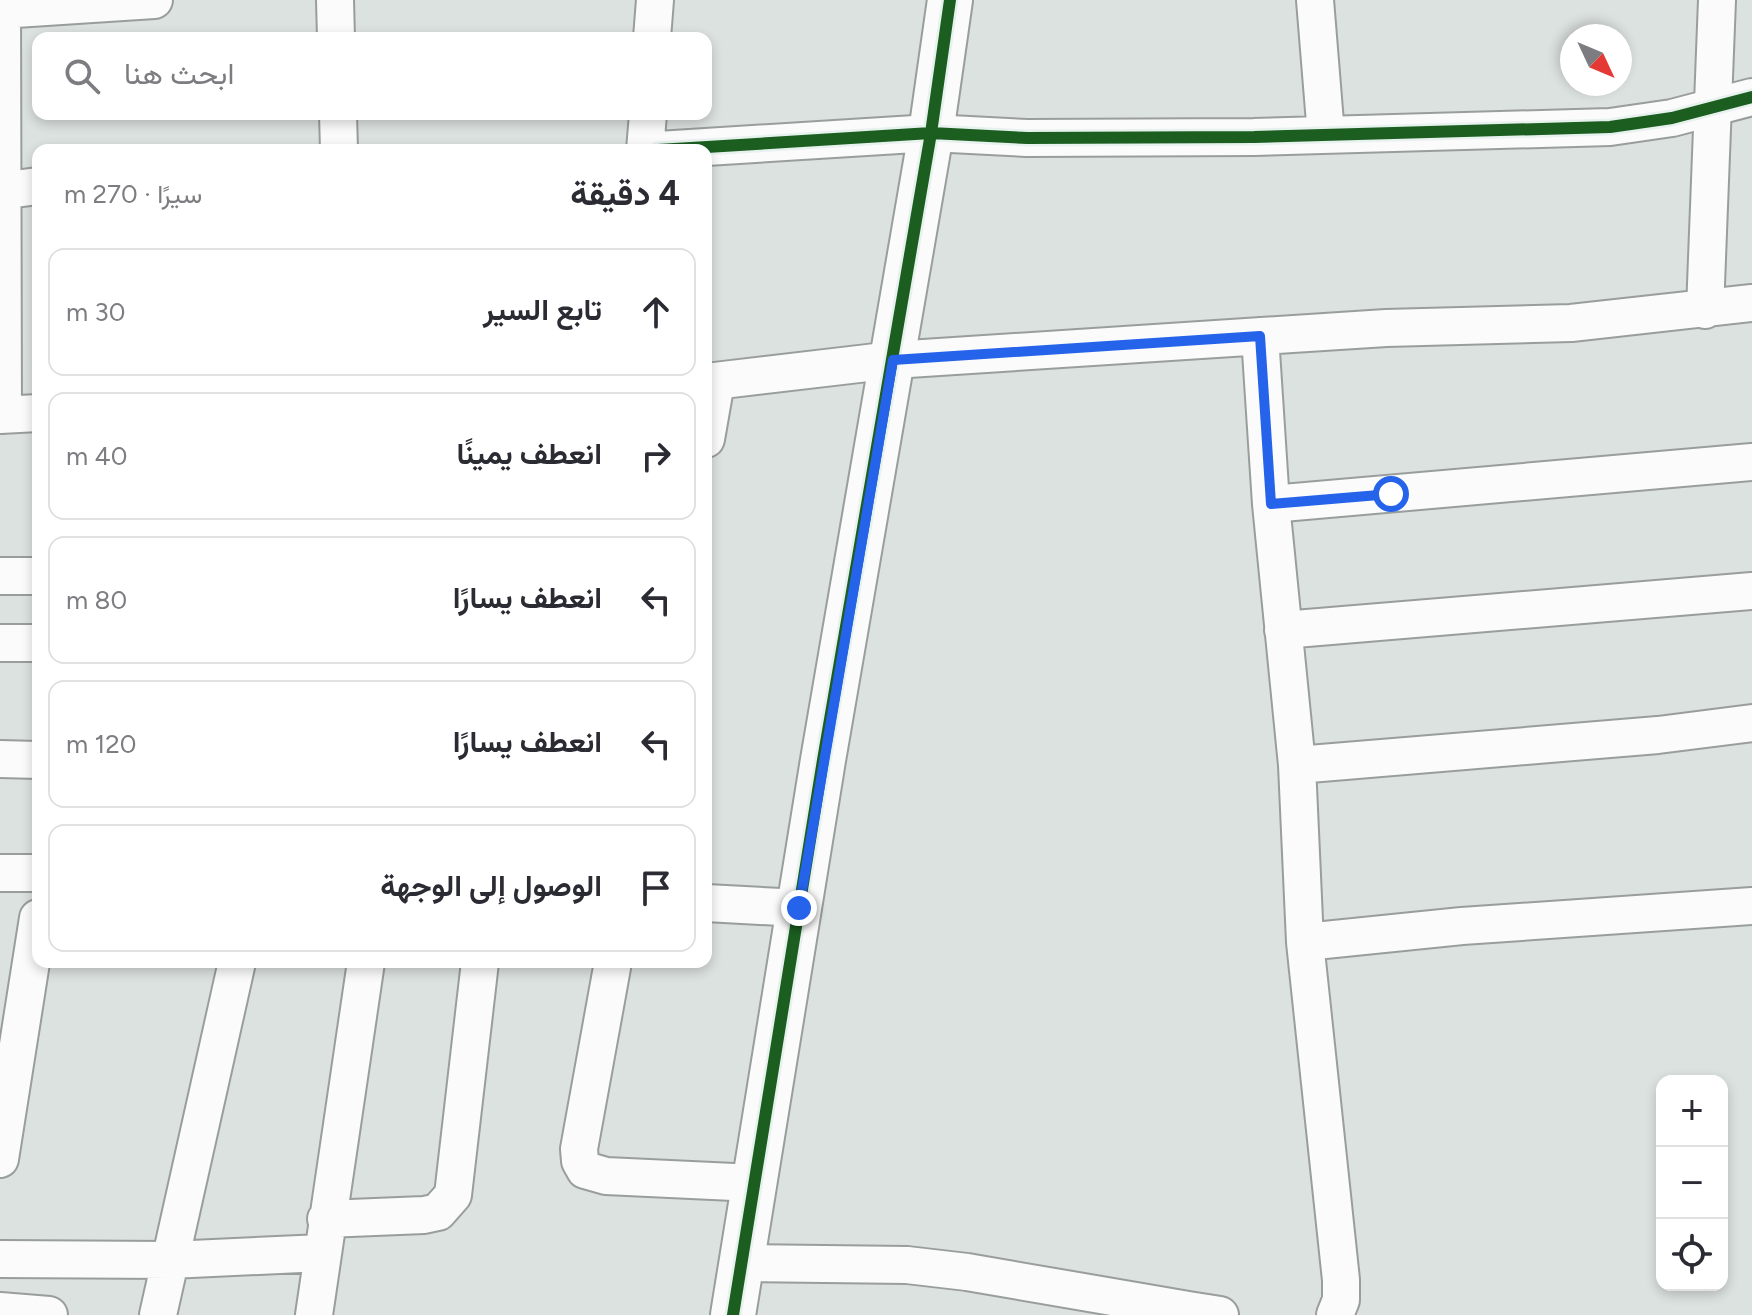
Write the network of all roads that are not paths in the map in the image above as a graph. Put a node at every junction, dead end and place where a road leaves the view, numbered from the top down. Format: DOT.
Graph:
graph roads {
  1 [pos="154,0"];
  2 [pos="335,0"];
  3 [pos="655,0"];
  4 [pos="950,0"];
  5 [pos="1315,0"];
  6 [pos="1717,0"];
  7 [pos="1,7"];
  8 [pos="336,32"];
  9 [pos="652,32"];
  10 [pos="1752,97"];
  11 [pos="1713,107"];
  12 [pos="338,120"];
  13 [pos="648,120"];
  14 [pos="931,133"];
  15 [pos="1326,135"];
  16 [pos="339,144"];
  17 [pos="646,144"];
  18 [pos="712,147"];
  19 [pos="14,189"];
  20 [pos="1752,303"];
  21 [pos="1705,310"];
  22 [pos="1260,336"];
  23 [pos="893,360"];
  24 [pos="712,382"];
  25 [pos="14,415"];
  26 [pos="1752,462"];
  27 [pos="1271,504"];
  28 [pos="0,576"];
  29 [pos="32,576"];
  30 [pos="1752,591"];
  31 [pos="1283,630"];
  32 [pos="0,643"];
  33 [pos="32,643"];
  34 [pos="1752,723"];
  35 [pos="0,759"];
  36 [pos="32,760"];
  37 [pos="1297,765"];
  38 [pos="0,873"];
  39 [pos="32,873"];
  40 [pos="712,903"];
  41 [pos="1752,906"];
  42 [pos="799,908"];
  43 [pos="32,935"];
  44 [pos="1305,942"];
  45 [pos="236,968"];
  46 [pos="365,968"];
  47 [pos="479,968"];
  48 [pos="612,968"];
  49 [pos="14,987"];
  50 [pos="0,1159"];
  51 [pos="755,1183"];
  52 [pos="324,1236"];
  53 [pos="0,1259"];
  54 [pos="170,1260"];
  55 [pos="743,1263"];
  56 [pos="1069,1303"];
  57 [pos="0,1311"];
  58 [pos="1199,1313"];
  59 [pos="49,1315"];
  60 [pos="158,1315"];
  61 [pos="314,1315"];
  62 [pos="733,1315"];
  63 [pos="1335,1315"];
  1 -- 7 [label="street"];
  2 -- 8 [label="street"];
  3 -- 9 [label="street"];
  4 -- 14 [label="street"];
  5 -- 15 [label="street"];
  6 -- 11 [label="street"];
  7 -- 19 [label="street"];
  10 -- 11 [label="street"];
  11 -- 15 [label="street"];
  11 -- 21 [label="street"];
  12 -- 16 [label="street"];
  13 -- 17 [label="street"];
  14 -- 15 [label="street"];
  14 -- 18 [label="street"];
  14 -- 23 [label="street"];
  19 -- 25 [label="street"];
  20 -- 21 [label="street"];
  21 -- 22 [label="street"];
  22 -- 23 [label="street"];
  22 -- 27 [label="street"];
  23 -- 24 [label="street"];
  23 -- 42 [label="street"];
  26 -- 27 [label="street"];
  27 -- 31 [label="street"];
  28 -- 29 [label="street"];
  30 -- 31 [label="street"];
  31 -- 37 [label="street"];
  32 -- 33 [label="street"];
  34 -- 37 [label="street"];
  35 -- 36 [label="street"];
  37 -- 44 [label="street"];
  38 -- 39 [label="street"];
  40 -- 42 [label="street"];
  41 -- 44 [label="street"];
  42 -- 51 [label="street"];
  43 -- 49 [label="street"];
  44 -- 63 [label="street"];
  45 -- 54 [label="street"];
  46 -- 52 [label="street"];
  47 -- 52 [label="street"];
  48 -- 51 [label="street"];
  49 -- 50 [label="street"];
  51 -- 55 [label="street"];
  52 -- 54 [label="street"];
  52 -- 61 [label="street"];
  53 -- 54 [label="street"];
  54 -- 60 [label="street"];
  55 -- 56 [label="street"];
  55 -- 62 [label="street"];
  56 -- 58 [label="street"];
  57 -- 59 [label="street"];
}
